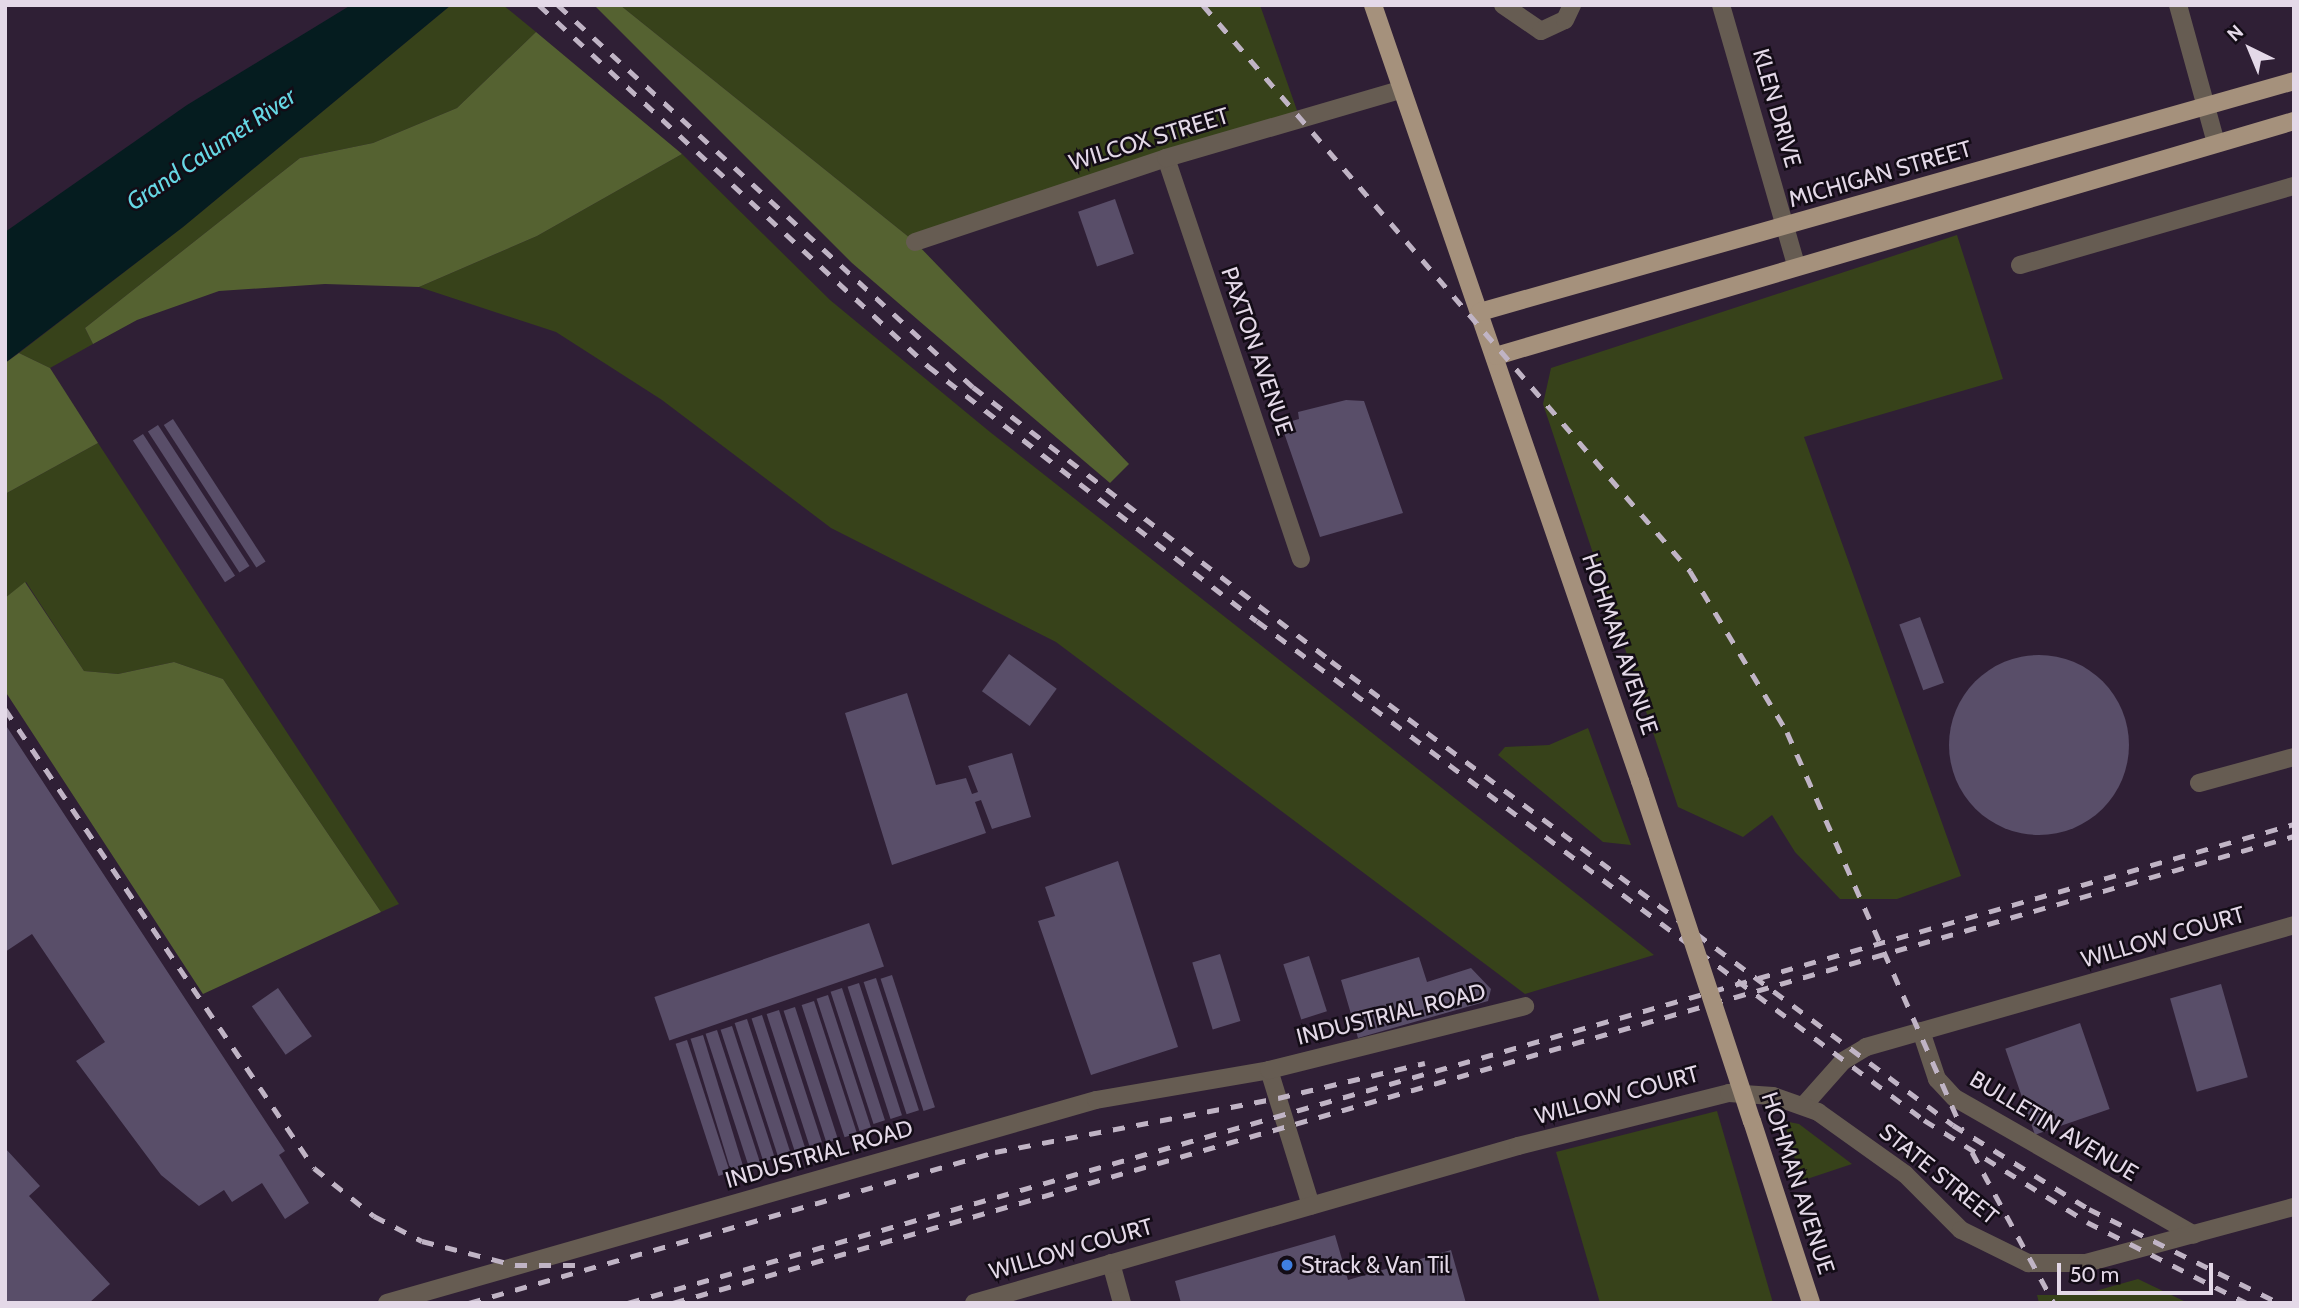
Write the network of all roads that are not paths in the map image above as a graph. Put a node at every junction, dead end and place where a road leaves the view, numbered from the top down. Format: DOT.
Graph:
graph roads {
  1 [pos="1373,5"];
  2 [pos="1503,5"];
  3 [pos="1572,5"];
  4 [pos="1721,5"];
  5 [pos="2178,5"];
  6 [pos="2294,81"];
  7 [pos="1401,90"];
  8 [pos="2206,106"];
  9 [pos="2294,121"];
  10 [pos="2216,143"];
  11 [pos="1166,158"];
  12 [pos="2294,186"];
  13 [pos="1786,226"];
  14 [pos="915,242"];
  15 [pos="1796,265"];
  16 [pos="2020,265"];
  17 [pos="1480,312"];
  18 [pos="1496,356"];
  19 [pos="1301,559"];
  20 [pos="2294,757"];
  21 [pos="2199,783"];
  22 [pos="2294,925"];
  23 [pos="1525,1006"];
  24 [pos="1921,1031"];
  25 [pos="1269,1070"];
  26 [pos="1804,1105"];
  27 [pos="1311,1206"];
  28 [pos="2294,1207"];
  29 [pos="2194,1235"];
  30 [pos="1111,1263"];
  31 [pos="387,1303"];
  32 [pos="974,1303"];
  33 [pos="1122,1303"];
  34 [pos="1811,1303"];
  1 -- 7 [label="main road, HOHMAN AVENUE"];
  2 -- 3 [label="street"];
  4 -- 13 [label="street, KLEN DRIVE"];
  5 -- 8 [label="street"];
  6 -- 8 [label="main road, MICHIGAN STREET"];
  7 -- 11 [label="street, WILCOX STREET"];
  7 -- 17 [label="main road, HOHMAN AVENUE"];
  8 -- 10 [label="street"];
  8 -- 13 [label="main road, MICHIGAN STREET"];
  9 -- 10 [label="main road"];
  10 -- 15 [label="main road"];
  11 -- 14 [label="street, WILCOX STREET"];
  11 -- 19 [label="street, PAXTON AVENUE"];
  12 -- 16 [label="street"];
  13 -- 15 [label="street, KLEN DRIVE"];
  13 -- 17 [label="main road, MICHIGAN STREET"];
  15 -- 18 [label="main road"];
  17 -- 18 [label="main road, HOHMAN AVENUE"];
  18 -- 34 [label="main road, HOHMAN AVENUE, bridge"];
  20 -- 21 [label="street"];
  22 -- 24 [label="street, WILLOW COURT"];
  23 -- 25 [label="street, INDUSTRIAL ROAD"];
  24 -- 26 [label="street, WILLOW COURT"];
  24 -- 29 [label="street, BULLETIN AVENUE"];
  25 -- 27 [label="street"];
  25 -- 31 [label="street, INDUSTRIAL ROAD"];
  26 -- 27 [label="street, WILLOW COURT"];
  26 -- 29 [label="street, STATE STREET"];
  27 -- 30 [label="street, WILLOW COURT"];
  28 -- 29 [label="street, STATE STREET"];
  30 -- 32 [label="street, WILLOW COURT"];
  30 -- 33 [label="street"];
}
